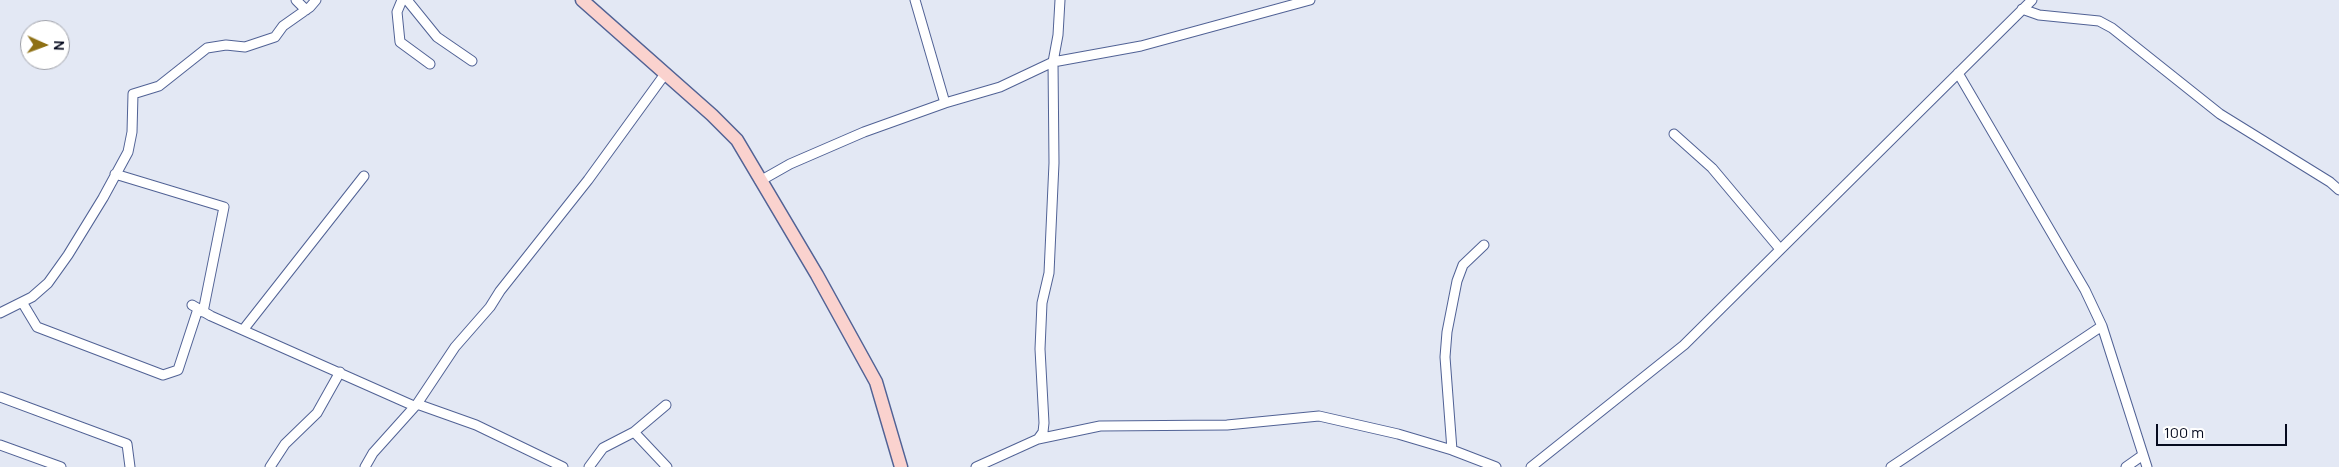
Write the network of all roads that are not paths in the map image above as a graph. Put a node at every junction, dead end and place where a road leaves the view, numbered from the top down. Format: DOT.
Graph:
graph roads {
  1 [pos="296,0"];
  2 [pos="316,0"];
  3 [pos="402,0"];
  4 [pos="407,0"];
  5 [pos="582,0"];
  6 [pos="915,0"];
  7 [pos="1060,0"];
  8 [pos="1310,0"];
  9 [pos="2032,0"];
  10 [pos="2022,9"];
  11 [pos="306,10"];
  12 [pos="472,62"];
  13 [pos="1053,62"];
  14 [pos="430,64"];
  15 [pos="1958,73"];
  16 [pos="665,74"];
  17 [pos="945,103"];
  18 [pos="1674,134"];
  19 [pos="115,174"];
  20 [pos="364,176"];
  21 [pos="760,181"];
  22 [pos="2339,190"];
  23 [pos="1484,245"];
  24 [pos="1780,249"];
  25 [pos="22,302"];
  26 [pos="198,309"];
  27 [pos="0,313"];
  28 [pos="2102,326"];
  29 [pos="242,330"];
  30 [pos="340,372"];
  31 [pos="0,397"];
  32 [pos="416,405"];
  33 [pos="666,405"];
  34 [pos="634,432"];
  35 [pos="1038,439"];
  36 [pos="0,445"];
  37 [pos="1452,450"];
  38 [pos="2144,455"];
  39 [pos="61,467"];
  40 [pos="130,467"];
  41 [pos="270,467"];
  42 [pos="365,467"];
  43 [pos="563,467"];
  44 [pos="588,467"];
  45 [pos="666,467"];
  46 [pos="902,467"];
  47 [pos="976,467"];
  48 [pos="1496,467"];
  49 [pos="1531,467"];
  50 [pos="1892,467"];
  51 [pos="2126,467"];
  52 [pos="2147,467"];
  1 -- 11 [label="street"];
  2 -- 11 [label="street"];
  3 -- 14 [label="street"];
  4 -- 12 [label="street"];
  5 -- 16 [label="street"];
  6 -- 17 [label="street"];
  7 -- 13 [label="street"];
  8 -- 13 [label="street"];
  9 -- 10 [label="street"];
  10 -- 15 [label="street"];
  10 -- 22 [label="street"];
  11 -- 19 [label="street"];
  13 -- 17 [label="street"];
  13 -- 35 [label="street"];
  15 -- 24 [label="street"];
  15 -- 28 [label="street"];
  16 -- 21 [label="street"];
  16 -- 32 [label="street"];
  17 -- 21 [label="street"];
  18 -- 24 [label="street"];
  19 -- 25 [label="street"];
  19 -- 26 [label="street"];
  20 -- 29 [label="street"];
  21 -- 46 [label="street"];
  23 -- 37 [label="street"];
  24 -- 49 [label="street"];
  25 -- 26 [label="street"];
  25 -- 27 [label="street"];
  26 -- 29 [label="street"];
  28 -- 38 [label="street"];
  28 -- 50 [label="street"];
  29 -- 30 [label="street"];
  30 -- 32 [label="street"];
  30 -- 41 [label="street"];
  31 -- 40 [label="street"];
  32 -- 42 [label="street"];
  32 -- 43 [label="street"];
  33 -- 34 [label="street"];
  34 -- 44 [label="street"];
  34 -- 45 [label="street"];
  35 -- 37 [label="street"];
  35 -- 47 [label="street"];
  36 -- 39 [label="street"];
  37 -- 48 [label="street"];
  38 -- 51 [label="street"];
  38 -- 52 [label="street"];
}
